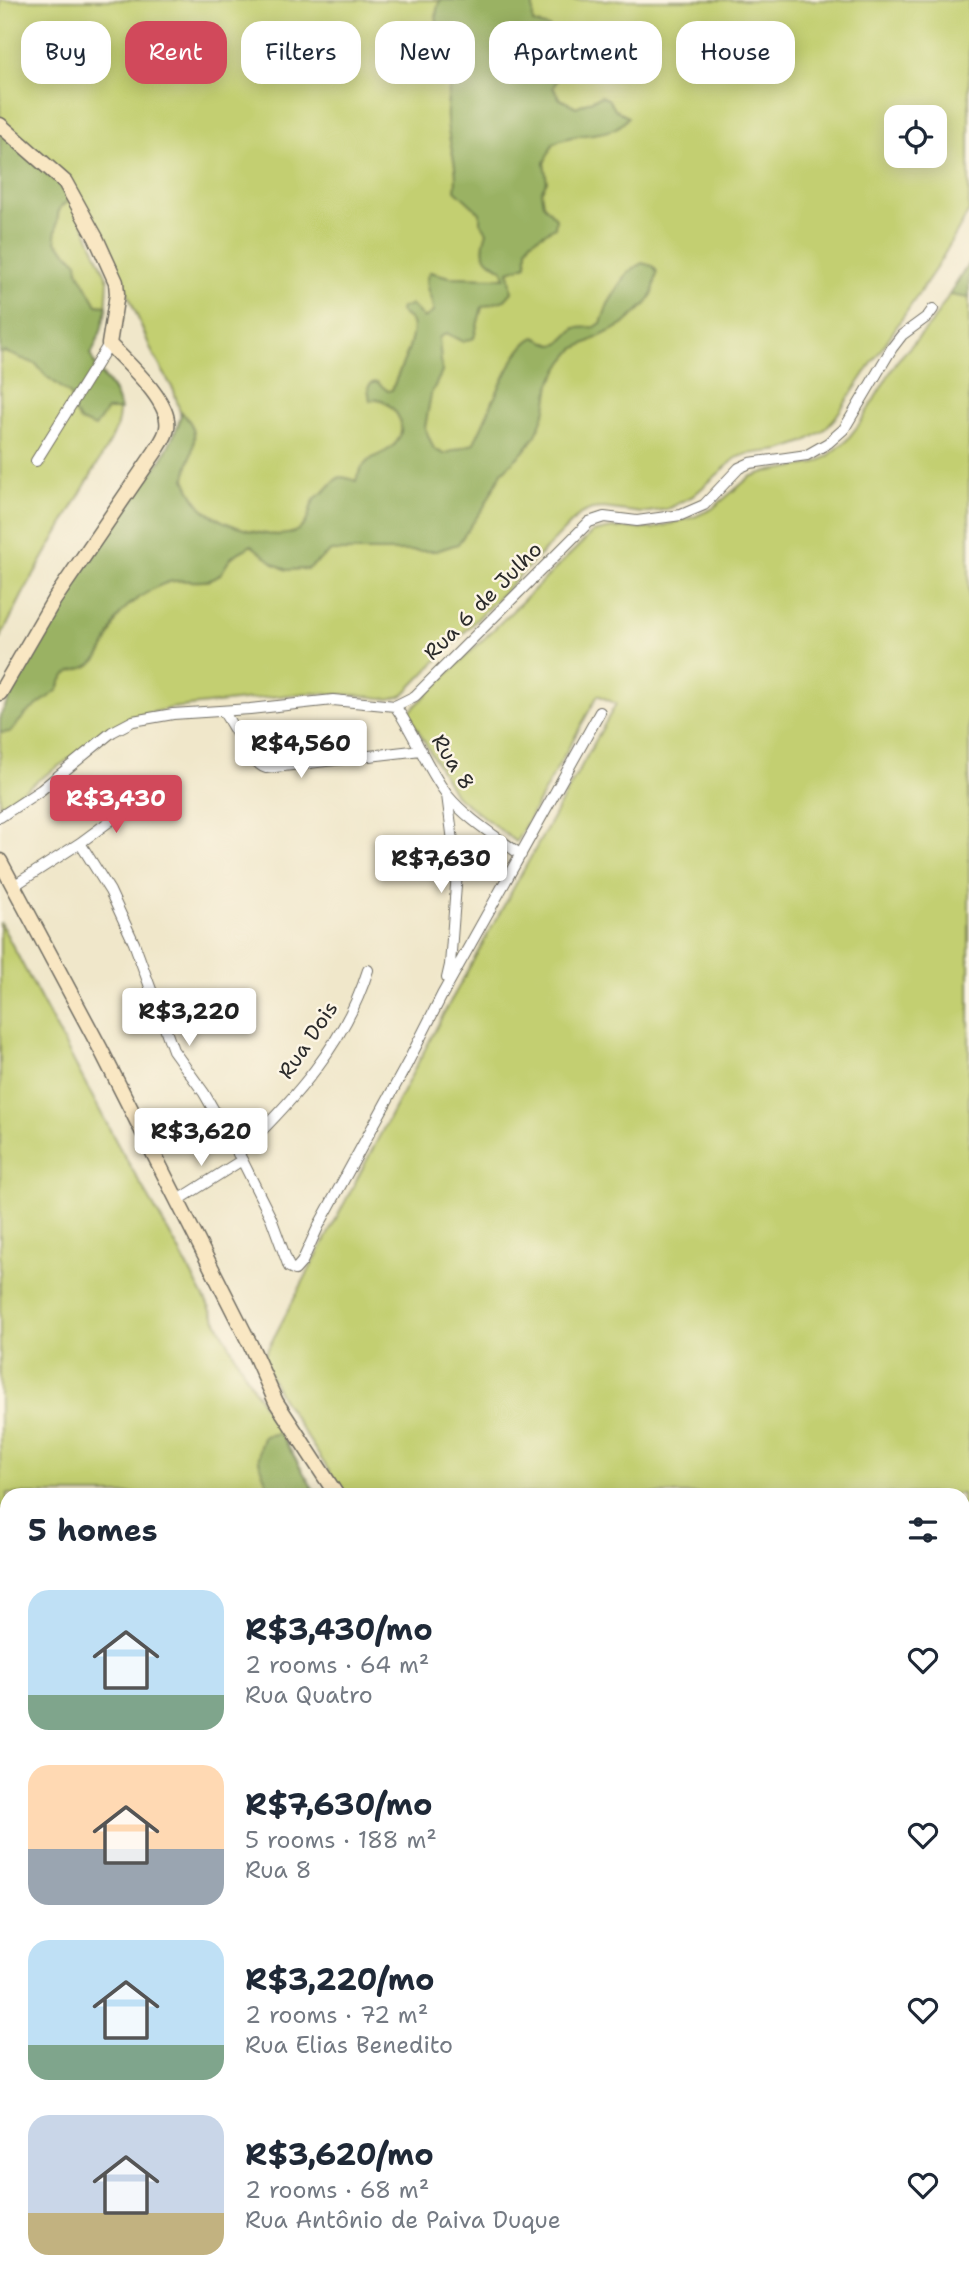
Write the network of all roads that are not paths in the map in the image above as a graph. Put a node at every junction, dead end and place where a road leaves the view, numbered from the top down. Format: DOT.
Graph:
graph roads {
  1 [pos="0,125"];
  2 [pos="933,309"];
  3 [pos="109,344"];
  4 [pos="36,461"];
  5 [pos="0,693"];
  6 [pos="394,706"];
  7 [pos="223,711"];
  8 [pos="600,712"];
  9 [pos="421,750"];
  10 [pos="152,790"];
  11 [pos="447,795"];
  12 [pos="0,817"];
  13 [pos="80,843"];
  14 [pos="521,855"];
  15 [pos="0,861"];
  16 [pos="15,885"];
  17 [pos="368,970"];
  18 [pos="442,995"];
  19 [pos="240,1157"];
  20 [pos="177,1201"];
  21 [pos="332,1488"];
  1 -- 3 [label="street"];
  2 -- 6 [label="street, Rua 6 de Julho"];
  3 -- 4 [label="street"];
  3 -- 5 [label="street"];
  6 -- 7 [label="street"];
  6 -- 9 [label="street, Rua 8"];
  7 -- 9 [label="street"];
  7 -- 12 [label="street"];
  8 -- 14 [label="street"];
  9 -- 11 [label="street, Rua 8"];
  10 -- 13 [label="street"];
  11 -- 14 [label="street, Rua 8"];
  11 -- 18 [label="street"];
  13 -- 16 [label="street"];
  13 -- 19 [label="street"];
  14 -- 18 [label="street"];
  15 -- 16 [label="street"];
  16 -- 20 [label="street"];
  17 -- 19 [label="street, Rua Dois"];
  18 -- 19 [label="street"];
  19 -- 20 [label="street, Rua Dois"];
  20 -- 21 [label="street"];
}
